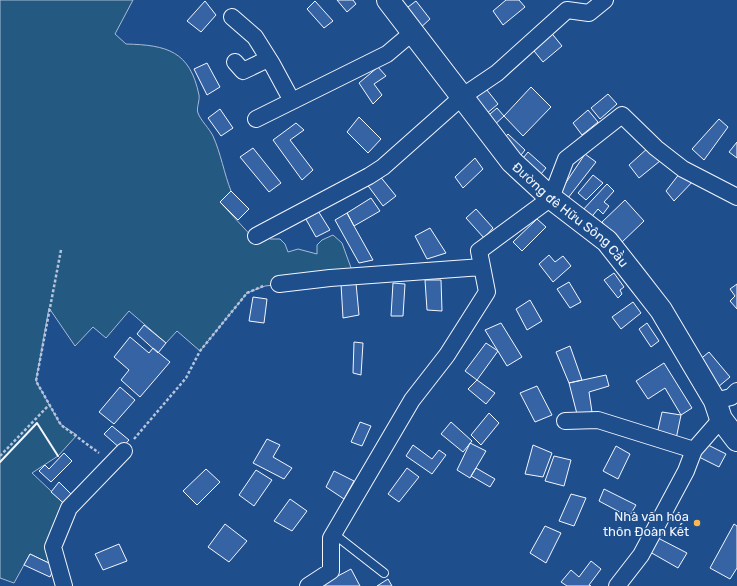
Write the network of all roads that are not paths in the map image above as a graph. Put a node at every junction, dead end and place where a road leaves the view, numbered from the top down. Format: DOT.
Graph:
graph roads {
  1 [pos="388,0"];
  2 [pos="605,0"];
  3 [pos="232,17"];
  4 [pos="413,32"];
  5 [pos="268,59"];
  6 [pos="236,62"];
  7 [pos="463,96"];
  8 [pos="292,101"];
  9 [pos="256,119"];
  10 [pos="737,197"];
  11 [pos="551,198"];
  12 [pos="256,236"];
  13 [pos="482,267"];
  14 [pos="279,284"];
  15 [pos="737,391"];
  16 [pos="718,410"];
  17 [pos="565,421"];
  18 [pos="737,440"];
  19 [pos="694,450"];
  20 [pos="124,451"];
  21 [pos="334,534"];
  22 [pos="384,573"];
  23 [pos="64,586"];
  24 [pos="309,586"];
  25 [pos="617,586"];
  1 -- 4 [label="main road, Đường đê Hữu Sông Cầu"];
  2 -- 7 [label="street"];
  3 -- 5 [label="street"];
  4 -- 7 [label="main road, Đường đê Hữu Sông Cầu"];
  4 -- 8 [label="street"];
  5 -- 6 [label="street"];
  5 -- 8 [label="street"];
  7 -- 11 [label="main road, Đường đê Hữu Sông Cầu"];
  7 -- 12 [label="street"];
  8 -- 9 [label="street"];
  10 -- 11 [label="street"];
  11 -- 13 [label="street"];
  11 -- 16 [label="main road, Đường đê Hữu Sông Cầu"];
  13 -- 14 [label="street"];
  13 -- 21 [label="street"];
  15 -- 16 [label="street"];
  16 -- 18 [label="main road, Đường đê Hữu Sông Cầu"];
  16 -- 19 [label="street"];
  17 -- 19 [label="street"];
  19 -- 25 [label="street"];
  20 -- 23 [label="street"];
  21 -- 22 [label="lane"];
  21 -- 24 [label="street"];
}
